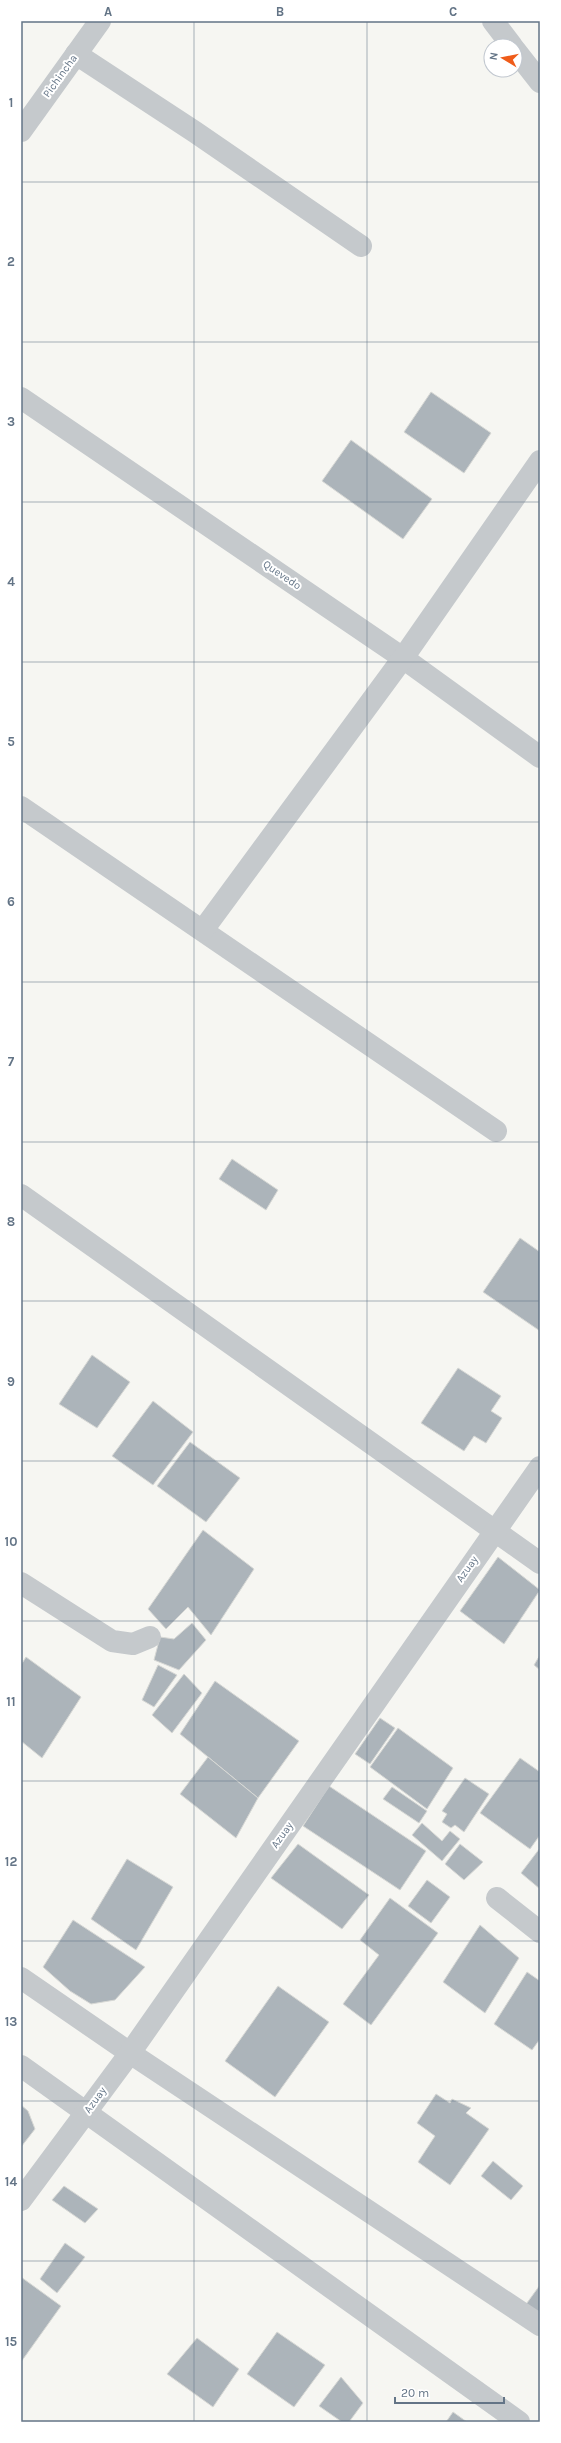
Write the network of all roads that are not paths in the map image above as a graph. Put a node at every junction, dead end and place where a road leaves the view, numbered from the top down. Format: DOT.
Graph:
graph roads {
  1 [pos="100,21"];
  2 [pos="493,21"];
  3 [pos="506,38"];
  4 [pos="76,54"];
  5 [pos="523,60"];
  6 [pos="540,82"];
  7 [pos="21,131"];
  8 [pos="361,246"];
  9 [pos="21,398"];
  10 [pos="540,461"];
  11 [pos="403,658"];
  12 [pos="540,757"];
  13 [pos="21,807"];
  14 [pos="203,930"];
  15 [pos="496,1131"];
  16 [pos="21,1195"];
  17 [pos="540,1467"];
  18 [pos="494,1530"];
  19 [pos="540,1563"];
  20 [pos="21,1583"];
  21 [pos="150,1637"];
  22 [pos="497,1898"];
  23 [pos="540,1932"];
  24 [pos="21,1978"];
  25 [pos="130,2053"];
  26 [pos="21,2066"];
  27 [pos="87,2111"];
  28 [pos="21,2200"];
  29 [pos="540,2325"];
  30 [pos="519,2422"];
  1 -- 4 [label="street, Pichincha"];
  2 -- 3 [label="street"];
  4 -- 7 [label="street, Pichincha"];
  4 -- 8 [label="street"];
  5 -- 6 [label="street"];
  9 -- 11 [label="street, Quevedo"];
  10 -- 11 [label="street"];
  11 -- 12 [label="street, Quevedo"];
  11 -- 14 [label="street"];
  13 -- 14 [label="street"];
  14 -- 15 [label="street"];
  16 -- 18 [label="street"];
  17 -- 18 [label="street, Azuay"];
  18 -- 19 [label="street"];
  18 -- 25 [label="street, Azuay"];
  20 -- 21 [label="street"];
  22 -- 23 [label="street"];
  24 -- 25 [label="street"];
  25 -- 27 [label="street, Azuay"];
  25 -- 29 [label="street"];
  26 -- 27 [label="street"];
  27 -- 28 [label="street, Azuay"];
  27 -- 30 [label="street"];
}
